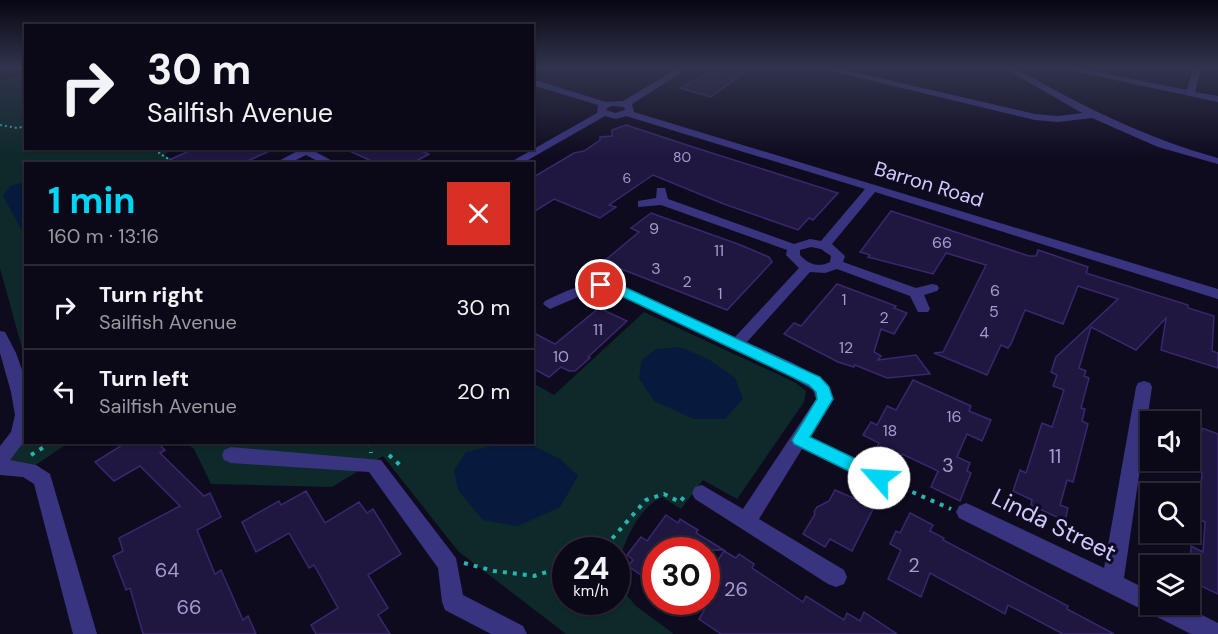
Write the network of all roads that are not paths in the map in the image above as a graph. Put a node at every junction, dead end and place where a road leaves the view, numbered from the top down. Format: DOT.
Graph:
graph roads {
  1 [pos="574,98"];
  2 [pos="641,98"];
  3 [pos="951,98"];
  4 [pos="1060,98"];
  5 [pos="626,108"];
  6 [pos="604,109"];
  7 [pos="1090,115"];
  8 [pos="309,150"];
  9 [pos="1218,161"];
  10 [pos="282,162"];
  11 [pos="330,162"];
  12 [pos="515,162"];
  13 [pos="873,187"];
  14 [pos="642,204"];
  15 [pos="824,245"];
  16 [pos="794,248"];
  17 [pos="836,264"];
  18 [pos="807,267"];
  19 [pos="932,288"];
  20 [pos="916,293"];
  21 [pos="1218,294"];
  22 [pos="550,304"];
  23 [pos="923,309"];
  24 [pos="0,336"];
  25 [pos="737,344"];
  26 [pos="1144,387"];
  27 [pos="800,440"];
  28 [pos="231,455"];
  29 [pos="0,458"];
  30 [pos="0,467"];
  31 [pos="879,478"];
  32 [pos="702,493"];
  33 [pos="966,512"];
  34 [pos="746,522"];
  35 [pos="836,577"];
  36 [pos="1112,584"];
  37 [pos="1140,597"];
  38 [pos="1177,615"];
  39 [pos="85,634"];
  40 [pos="515,634"];
  41 [pos="1216,634"];
  1 -- 6 [label="street"];
  2 -- 5 [label="street"];
  3 -- 7 [label="street"];
  4 -- 7 [label="street"];
  5 -- 6 [label="street"];
  5 -- 13 [label="street, Barron Road"];
  6 -- 12 [label="street"];
  7 -- 9 [label="street"];
  8 -- 10 [label="street"];
  8 -- 11 [label="street"];
  13 -- 15 [label="street"];
  13 -- 21 [label="street, Barron Road"];
  14 -- 16 [label="street"];
  15 -- 16 [label="street"];
  15 -- 17 [label="street"];
  16 -- 18 [label="street"];
  17 -- 18 [label="street"];
  17 -- 20 [label="street"];
  18 -- 25 [label="street"];
  19 -- 20 [label="street"];
  20 -- 23 [label="street"];
  22 -- 25 [label="street"];
  24 -- 29 [label="street"];
  25 -- 27 [label="street"];
  26 -- 36 [label="street"];
  27 -- 31 [label="street"];
  27 -- 34 [label="street"];
  28 -- 40 [label="street"];
  30 -- 39 [label="street"];
  32 -- 34 [label="street"];
  33 -- 36 [label="street, Linda Street"];
  34 -- 35 [label="street"];
  36 -- 37 [label="street, Linda Street"];
  38 -- 41 [label="street"];
}
